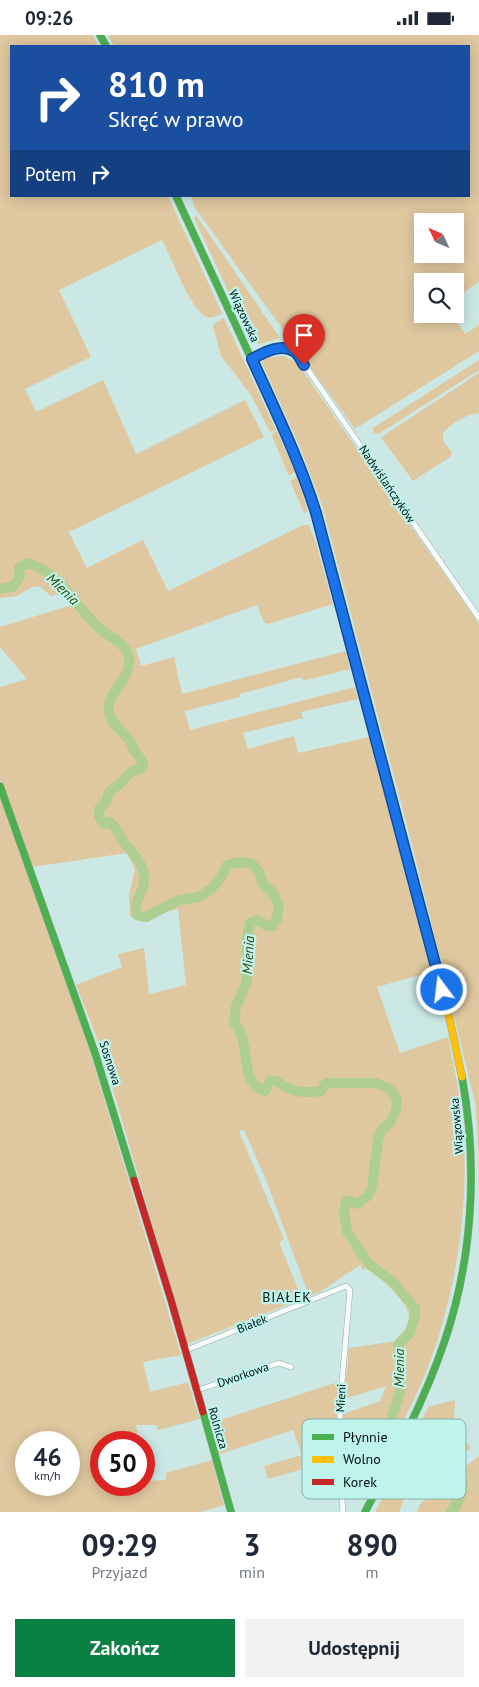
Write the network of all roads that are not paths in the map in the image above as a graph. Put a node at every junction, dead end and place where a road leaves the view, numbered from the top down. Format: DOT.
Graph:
graph roads {
  1 [pos="176,197"];
  2 [pos="252,359"];
  3 [pos="479,618"];
  4 [pos="0,787"];
  5 [pos="469,1213"];
  6 [pos="478,1213"];
  7 [pos="346,1286"];
  8 [pos="184,1351"];
  9 [pos="291,1367"];
  10 [pos="196,1391"];
  11 [pos="340,1419"];
  12 [pos="413,1419"];
  13 [pos="342,1499"];
  14 [pos="372,1499"];
  15 [pos="231,1512"];
  16 [pos="343,1512"];
  17 [pos="365,1512"];
  1 -- 2 [label="main road, Wiązowska"];
  2 -- 3 [label="street, Nadwiślańczyków"];
  2 -- 5 [label="main road, Wiązowska"];
  4 -- 8 [label="main road, Sosnowa"];
  5 -- 6 [label="main road"];
  5 -- 12 [label="main road, Wiązowska"];
  7 -- 8 [label="street, Białek"];
  7 -- 11 [label="street, Mieni"];
  8 -- 10 [label="main road, Rolnicza"];
  9 -- 10 [label="street, Dworkowa"];
  10 -- 15 [label="main road, Rolnicza"];
  13 -- 16 [label="street, Mieni"];
  14 -- 17 [label="main road, Wiązowska"];
}
